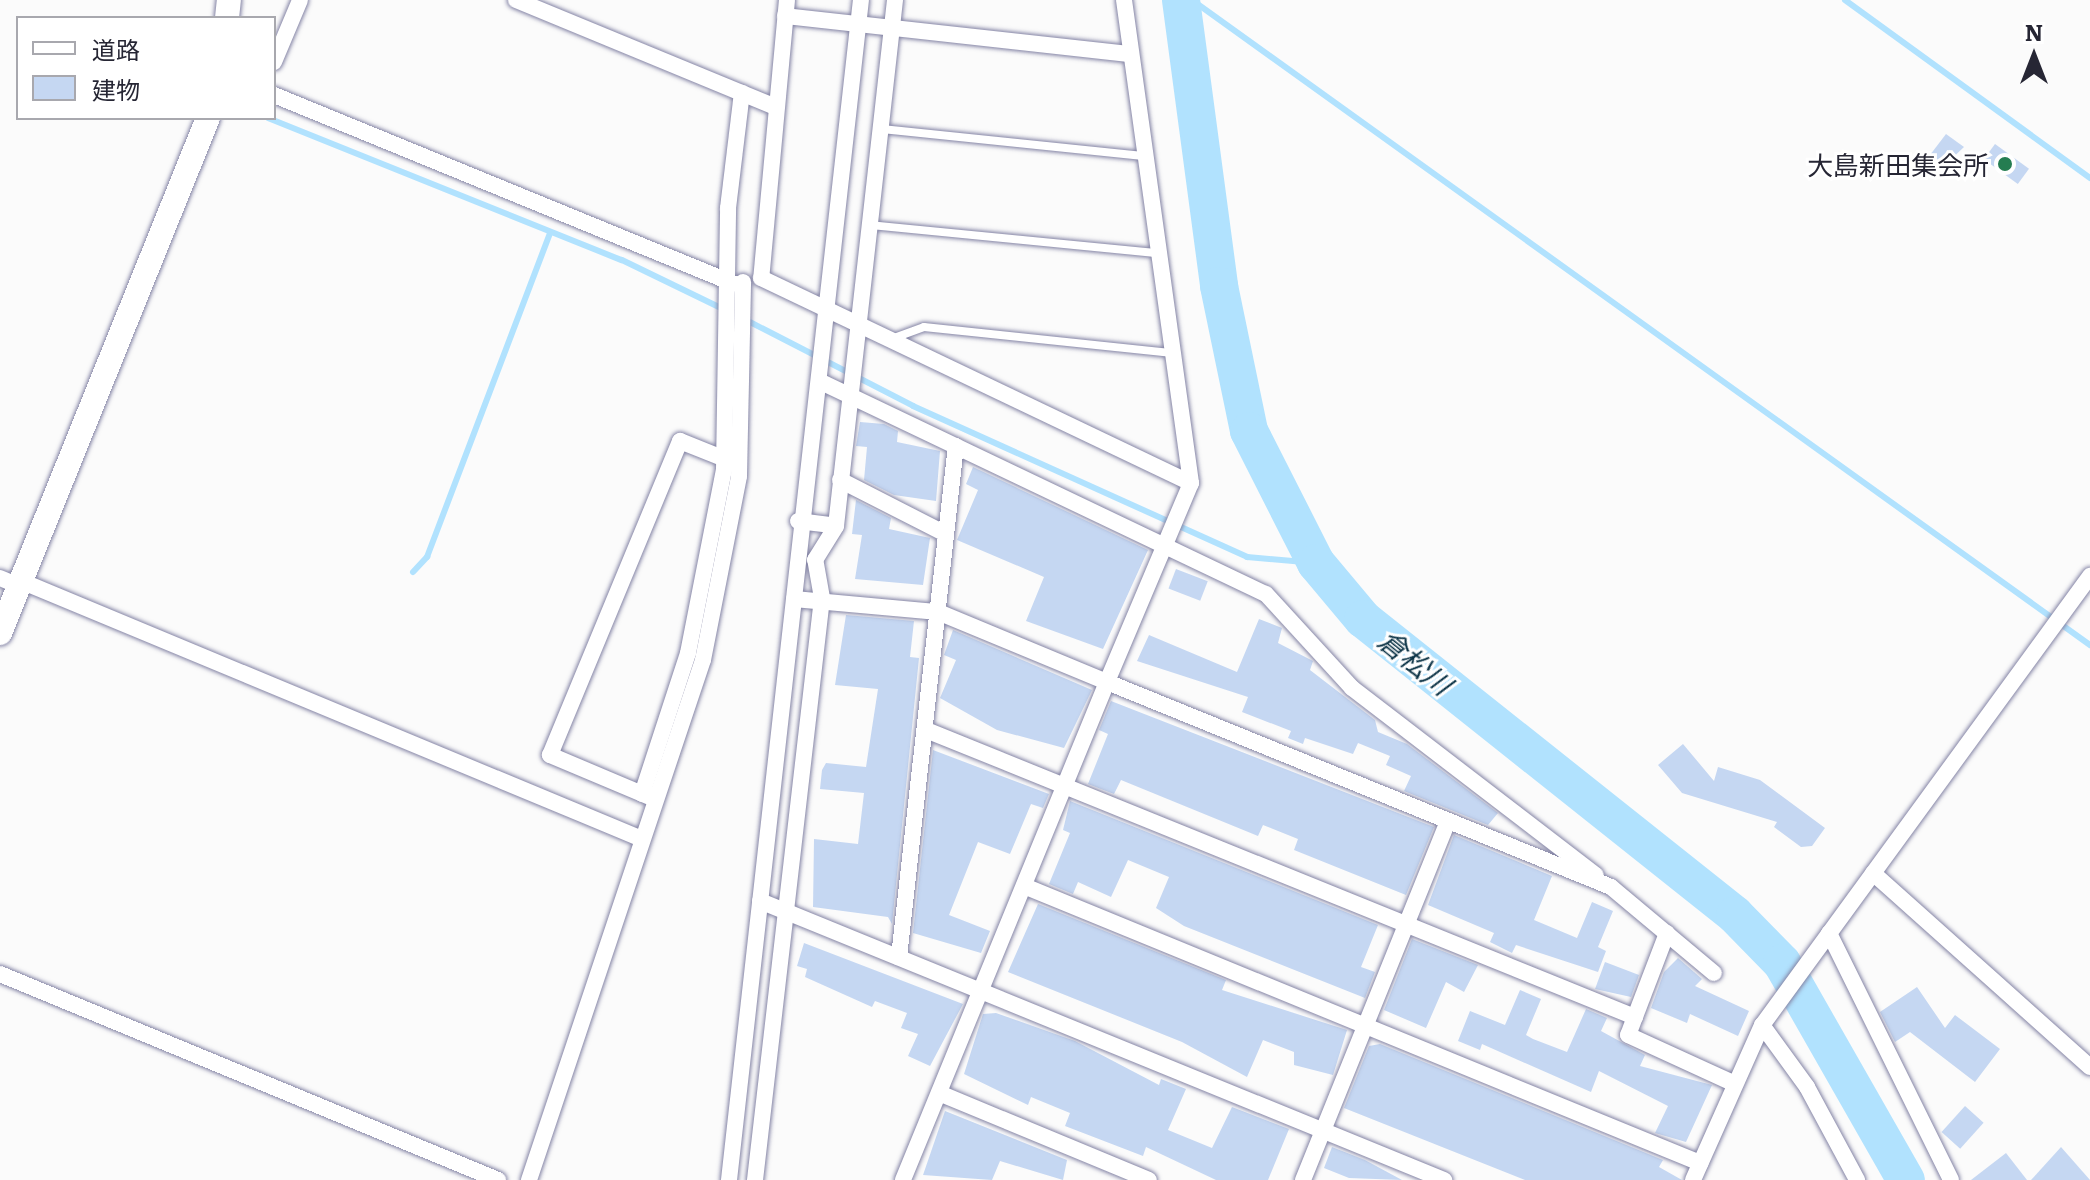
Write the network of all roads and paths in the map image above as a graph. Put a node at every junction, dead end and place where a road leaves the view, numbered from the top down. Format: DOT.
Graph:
graph roads {
  1 [pos="300,0"];
  2 [pos="516,0"];
  3 [pos="861,0"];
  4 [pos="895,0"];
  5 [pos="1124,0"];
  6 [pos="786,8"];
  7 [pos="859,24"];
  8 [pos="892,28"];
  9 [pos="1130,54"];
  10 [pos="276,57"];
  11 [pos="742,93"];
  12 [pos="276,96"];
  13 [pos="773,106"];
  14 [pos="207,120"];
  15 [pos="880,129"];
  16 [pos="1142,156"];
  17 [pos="869,225"];
  18 [pos="1157,253"];
  19 [pos="761,278"];
  20 [pos="735,284"];
  21 [pos="825,307"];
  22 [pos="857,322"];
  23 [pos="894,338"];
  24 [pos="1173,353"];
  25 [pos="819,381"];
  26 [pos="850,394"];
  27 [pos="956,446"];
  28 [pos="725,459"];
  29 [pos="840,480"];
  30 [pos="1191,483"];
  31 [pos="798,521"];
  32 [pos="836,526"];
  33 [pos="946,534"];
  34 [pos="1167,542"];
  35 [pos="2090,576"];
  36 [pos="13,582"];
  37 [pos="822,598"];
  38 [pos="794,599"];
  39 [pos="938,612"];
  40 [pos="0,633"];
  41 [pos="1107,682"];
  42 [pos="926,730"];
  43 [pos="1065,785"];
  44 [pos="649,797"];
  45 [pos="1447,823"];
  46 [pos="642,839"];
  47 [pos="1873,873"];
  48 [pos="1024,886"];
  49 [pos="1611,887"];
  50 [pos="760,901"];
  51 [pos="787,912"];
  52 [pos="1405,926"];
  53 [pos="1667,933"];
  54 [pos="1829,934"];
  55 [pos="899,957"];
  56 [pos="1714,973"];
  57 [pos="0,974"];
  58 [pos="981,990"];
  59 [pos="1635,1017"];
  60 [pos="1763,1024"];
  61 [pos="1365,1026"];
  62 [pos="2090,1067"];
  63 [pos="1733,1083"];
  64 [pos="939,1093"];
  65 [pos="1323,1130"];
  66 [pos="1700,1163"];
  67 [pos="498,1180"];
  68 [pos="529,1180"];
  69 [pos="729,1180"];
  70 [pos="755,1180"];
  71 [pos="903,1180"];
  72 [pos="1149,1180"];
  73 [pos="1303,1180"];
  74 [pos="1444,1180"];
  75 [pos="1693,1180"];
  76 [pos="1857,1180"];
  77 [pos="1951,1180"];
  1 -- 10 [label="street"];
  2 -- 11 [label="street"];
  3 -- 7 [label="street"];
  4 -- 8 [label="street"];
  5 -- 9 [label="street"];
  6 -- 7 [label="street"];
  6 -- 13 [label="street"];
  7 -- 8 [label="street"];
  7 -- 21 [label="street"];
  8 -- 9 [label="street"];
  8 -- 15 [label="street"];
  9 -- 16 [label="street"];
  11 -- 13 [label="street"];
  11 -- 20 [label="street"];
  12 -- 20 [label="street"];
  13 -- 19 [label="street"];
  14 -- 36 [label="street"];
  15 -- 16 [label="lane"];
  15 -- 17 [label="street"];
  16 -- 18 [label="street"];
  17 -- 18 [label="lane"];
  17 -- 22 [label="street"];
  18 -- 24 [label="street"];
  19 -- 20 [label="street"];
  19 -- 21 [label="street"];
  20 -- 28 [label="street"];
  20 -- 44 [label="street"];
  21 -- 22 [label="street"];
  21 -- 25 [label="street"];
  22 -- 23 [label="street"];
  22 -- 26 [label="street"];
  23 -- 24 [label="lane"];
  23 -- 30 [label="street"];
  24 -- 30 [label="street"];
  25 -- 26 [label="street"];
  25 -- 31 [label="street"];
  26 -- 27 [label="street"];
  26 -- 29 [label="street"];
  27 -- 33 [label="street"];
  27 -- 34 [label="street"];
  28 -- 44 [label="street"];
  28 -- 44 [label="street"];
  29 -- 32 [label="street"];
  29 -- 33 [label="street"];
  30 -- 34 [label="street"];
  31 -- 32 [label="street"];
  31 -- 38 [label="street"];
  32 -- 37 [label="street"];
  33 -- 39 [label="street"];
  34 -- 41 [label="street"];
  34 -- 49 [label="street"];
  35 -- 47 [label="street"];
  36 -- 40 [label="street"];
  36 -- 46 [label="street"];
  37 -- 38 [label="street"];
  37 -- 39 [label="street"];
  37 -- 51 [label="street"];
  38 -- 50 [label="street"];
  39 -- 41 [label="street"];
  39 -- 42 [label="street"];
  41 -- 43 [label="street"];
  41 -- 45 [label="street"];
  42 -- 43 [label="street"];
  42 -- 55 [label="street"];
  43 -- 48 [label="street"];
  43 -- 52 [label="street"];
  44 -- 46 [label="street"];
  45 -- 49 [label="street"];
  45 -- 52 [label="street"];
  46 -- 68 [label="street"];
  47 -- 54 [label="street"];
  47 -- 62 [label="street"];
  48 -- 58 [label="street"];
  48 -- 61 [label="street"];
  49 -- 53 [label="street"];
  50 -- 51 [label="street"];
  50 -- 69 [label="street"];
  51 -- 55 [label="street"];
  51 -- 70 [label="street"];
  52 -- 59 [label="street"];
  52 -- 61 [label="street"];
  53 -- 56 [label="street"];
  53 -- 59 [label="street"];
  54 -- 60 [label="street"];
  54 -- 77 [label="street"];
  55 -- 58 [label="street"];
  57 -- 67 [label="street"];
  58 -- 64 [label="street"];
  58 -- 65 [label="street"];
  59 -- 63 [label="street"];
  61 -- 65 [label="street"];
  61 -- 66 [label="street"];
  63 -- 66 [label="street"];
  63 -- 76 [label="street"];
  64 -- 71 [label="street"];
  64 -- 72 [label="street"];
  65 -- 73 [label="street"];
  65 -- 74 [label="street"];
  66 -- 75 [label="street"];
}
